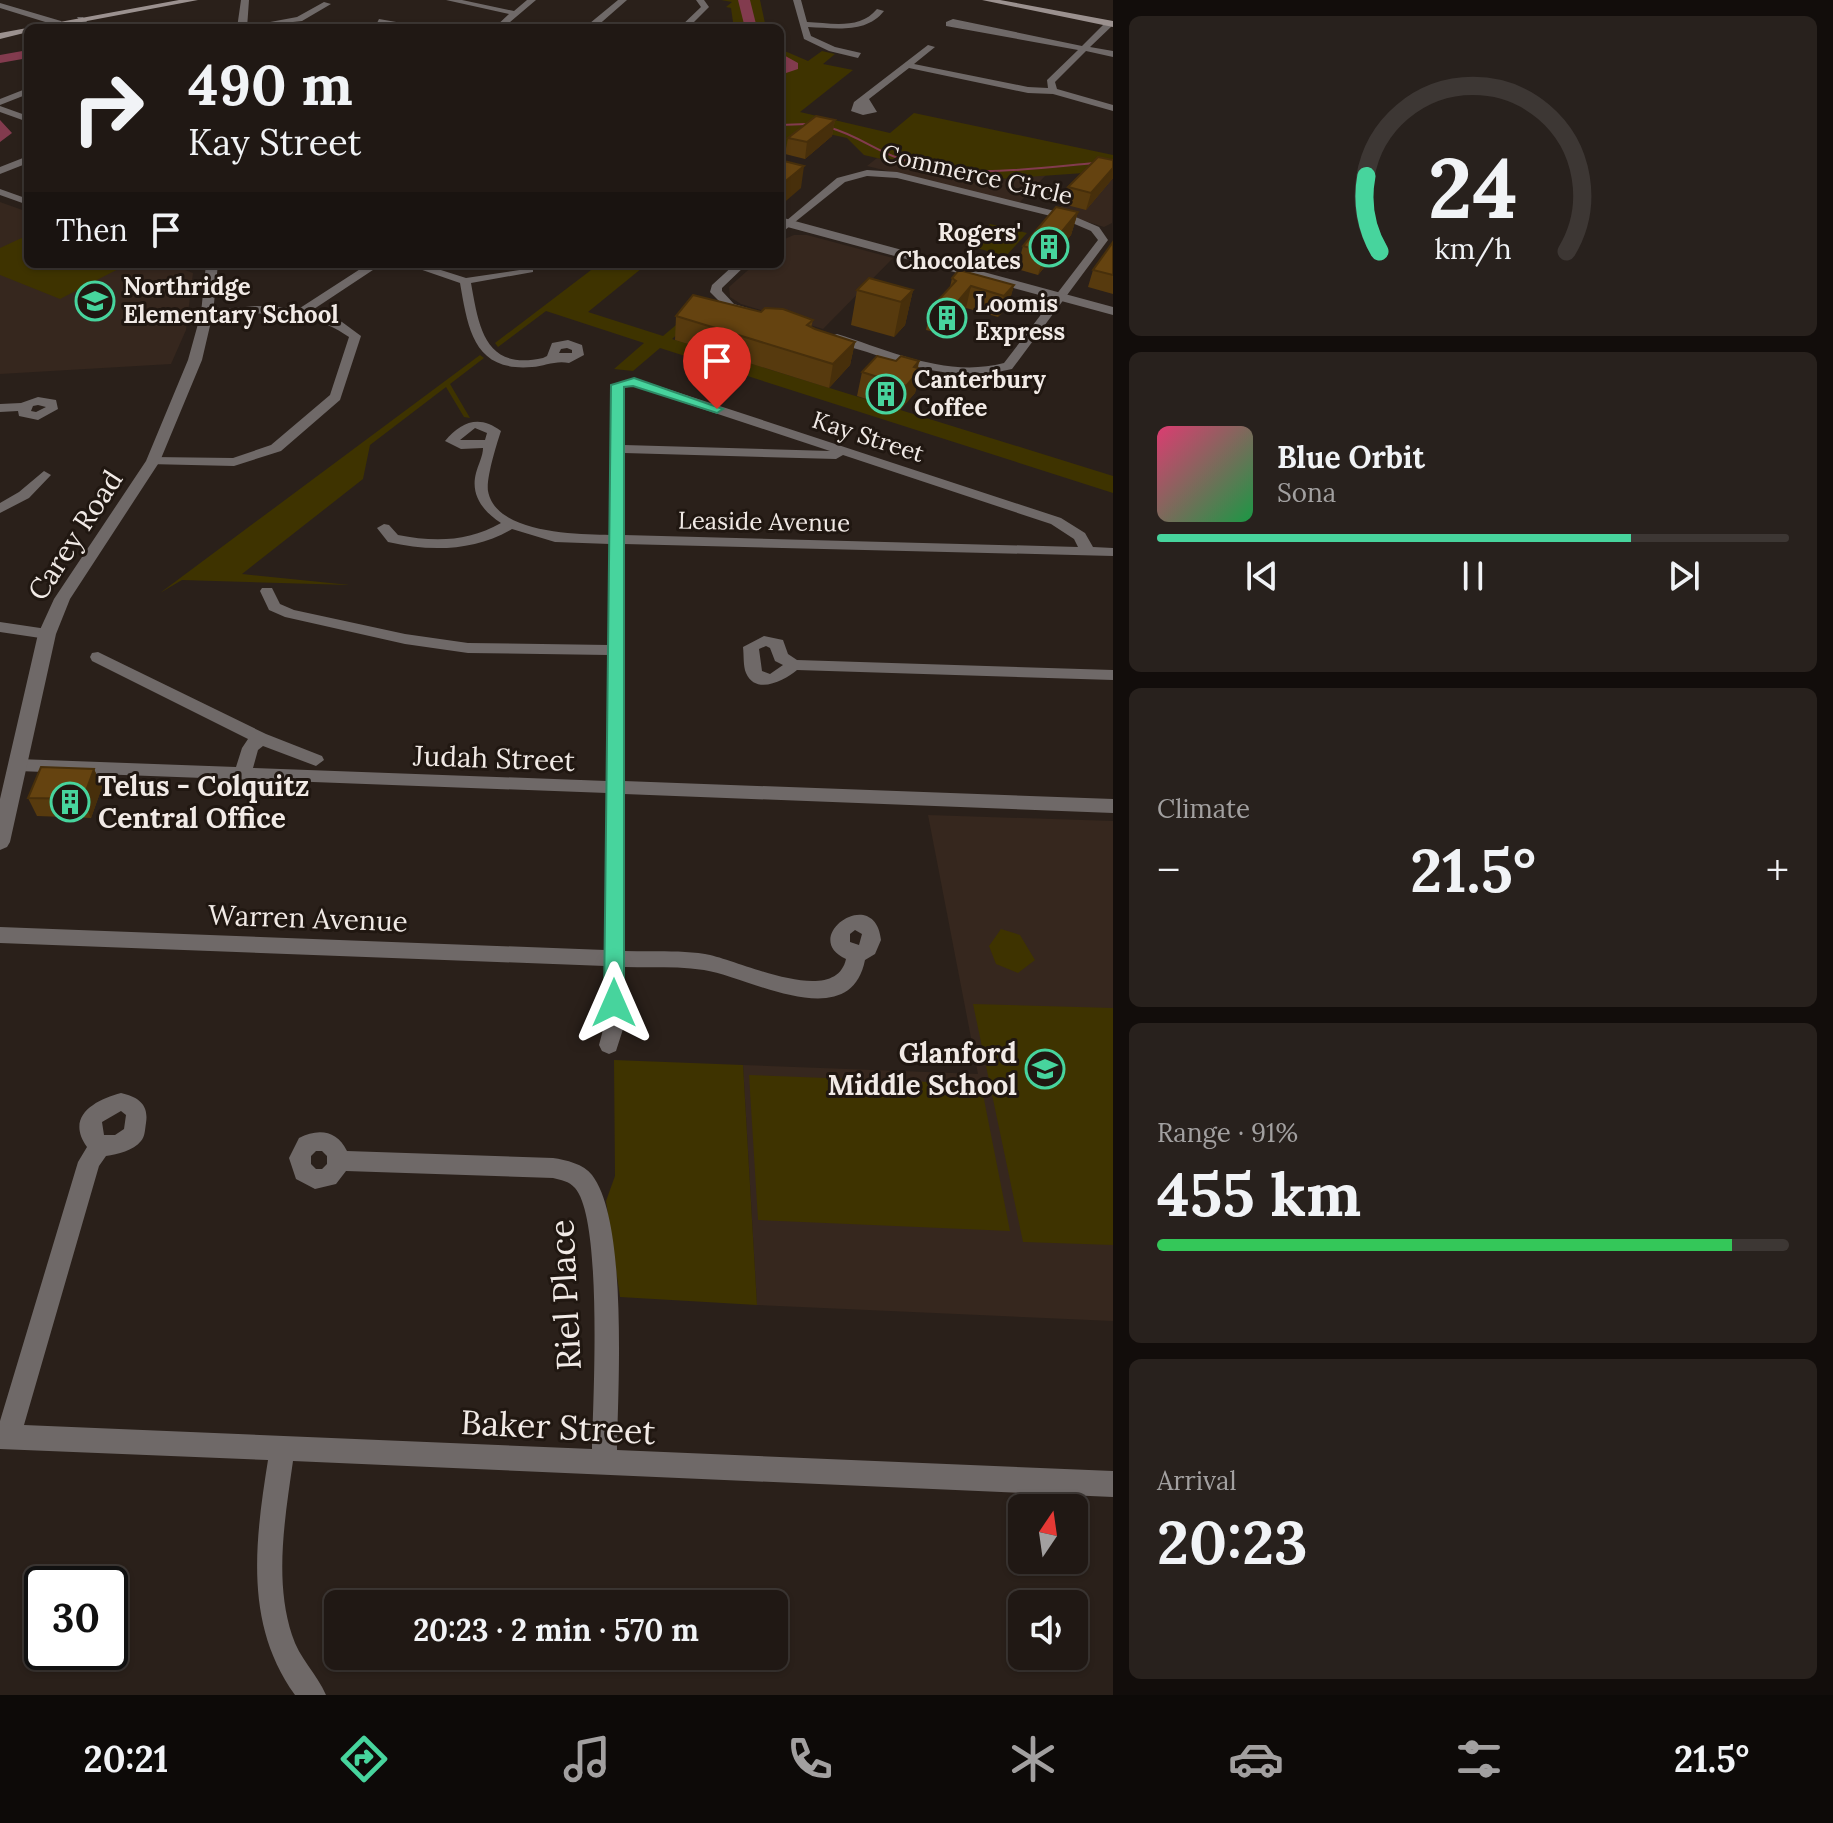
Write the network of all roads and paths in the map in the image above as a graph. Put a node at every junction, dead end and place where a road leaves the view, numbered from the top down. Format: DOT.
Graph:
graph roads {
  1 [pos="194,0"];
  2 [pos="245,0"];
  3 [pos="450,0"];
  4 [pos="532,0"];
  5 [pos="623,0"];
  6 [pos="700,0"];
  7 [pos="797,0"];
  8 [pos="986,0"];
  9 [pos="327,4"];
  10 [pos="0,5"];
  11 [pos="880,11"];
  12 [pos="514,13"];
  13 [pos="80,19"];
  14 [pos="1111,23"];
  15 [pos="64,24"];
  16 [pos="84,24"];
  17 [pos="242,24"];
  18 [pos="267,24"];
  19 [pos="502,24"];
  20 [pos="594,24"];
  21 [pos="687,24"];
  22 [pos="805,24"];
  23 [pos="968,26"];
  24 [pos="24,31"];
  25 [pos="0,36"];
  26 [pos="931,47"];
  27 [pos="1085,49"];
  28 [pos="1113,54"];
  29 [pos="858,55"];
  30 [pos="906,65"];
  31 [pos="1053,91"];
  32 [pos="24,93"];
  33 [pos="864,100"];
  34 [pos="0,102"];
  35 [pos="1113,108"];
  36 [pos="0,109"];
  37 [pos="24,118"];
  38 [pos="24,161"];
  39 [pos="0,171"];
  40 [pos="0,192"];
  41 [pos="24,201"];
  42 [pos="784,225"];
  43 [pos="784,226"];
  44 [pos="212,268"];
  45 [pos="370,268"];
  46 [pos="424,268"];
  47 [pos="737,268"];
  48 [pos="529,270"];
  49 [pos="465,281"];
  50 [pos="1062,297"];
  51 [pos="1113,311"];
  52 [pos="302,312"];
  53 [pos="207,313"];
  54 [pos="754,313"];
  55 [pos="812,331"];
  56 [pos="556,357"];
  57 [pos="23,407"];
  58 [pos="0,408"];
  59 [pos="488,445"];
  60 [pos="618,449"];
  61 [pos="854,456"];
  62 [pos="153,461"];
  63 [pos="44,475"];
  64 [pos="0,509"];
  65 [pos="510,524"];
  66 [pos="384,528"];
  67 [pos="615,541"];
  68 [pos="1088,551"];
  69 [pos="1113,552"];
  70 [pos="267,591"];
  71 [pos="0,627"];
  72 [pos="47,634"];
  73 [pos="615,650"];
  74 [pos="98,657"];
  75 [pos="794,665"];
  76 [pos="1113,675"];
  77 [pos="260,738"];
  78 [pos="316,760"];
  79 [pos="18,765"];
  80 [pos="242,775"];
  81 [pos="615,788"];
  82 [pos="1113,806"];
  83 [pos="0,842"];
  84 [pos="0,935"];
  85 [pos="857,952"];
  86 [pos="614,957"];
  87 [pos="609,1045"];
  88 [pos="100,1146"];
  89 [pos="339,1161"];
  90 [pos="4,1436"];
  91 [pos="282,1448"];
  92 [pos="604,1463"];
  93 [pos="1113,1484"];
  94 [pos="312,1695"];
  1 -- 13 [label="main road"];
  2 -- 17 [label="street"];
  3 -- 12 [label="street"];
  4 -- 12 [label="street"];
  5 -- 20 [label="street"];
  6 -- 21 [label="street"];
  7 -- 22 [label="street"];
  8 -- 14 [label="main road"];
  9 -- 18 [label="street"];
  10 -- 15 [label="street"];
  11 -- 22 [label="street"];
  12 -- 19 [label="street"];
  13 -- 15 [label="main road"];
  13 -- 16 [label="street"];
  14 -- 27 [label="street"];
  22 -- 29 [label="street"];
  23 -- 27 [label="street"];
  24 -- 25 [label="main road"];
  26 -- 30 [label="street"];
  27 -- 28 [label="street"];
  27 -- 31 [label="street"];
  30 -- 31 [label="street"];
  30 -- 33 [label="street"];
  31 -- 35 [label="street"];
  32 -- 34 [label="street"];
  36 -- 37 [label="street"];
  38 -- 39 [label="street"];
  40 -- 41 [label="street"];
  42 -- 50 [label="street, Commerce Circle"];
  43 -- 50 [label="street"];
  44 -- 53 [label="street, Carey Road"];
  45 -- 52 [label="street"];
  46 -- 49 [label="street"];
  47 -- 54 [label="street"];
  48 -- 49 [label="street"];
  49 -- 56 [label="street"];
  50 -- 51 [label="street"];
  50 -- 55 [label="street, Commerce Circle"];
  52 -- 53 [label="street"];
  52 -- 62 [label="street"];
  53 -- 62 [label="street, Carey Road"];
  57 -- 58 [label="street"];
  59 -- 65 [label="street, Leaside Avenue"];
  60 -- 61 [label="street"];
  60 -- 61 [label="street, Kay Street"];
  60 -- 67 [label="street"];
  61 -- 68 [label="street, Kay Street"];
  62 -- 72 [label="street, Carey Road"];
  63 -- 64 [label="street"];
  65 -- 66 [label="street"];
  65 -- 67 [label="street, Leaside Avenue"];
  67 -- 68 [label="street, Leaside Avenue"];
  67 -- 73 [label="street"];
  68 -- 69 [label="street, Leaside Avenue"];
  70 -- 73 [label="street"];
  71 -- 72 [label="street"];
  72 -- 79 [label="street, Carey Road"];
  73 -- 81 [label="street"];
  74 -- 77 [label="street"];
  75 -- 76 [label="street"];
  77 -- 78 [label="street"];
  77 -- 80 [label="street"];
  79 -- 80 [label="street, Judah Street"];
  79 -- 83 [label="street, Carey Road"];
  80 -- 81 [label="street, Judah Street"];
  81 -- 82 [label="street, Judah Street"];
  81 -- 86 [label="street"];
  84 -- 86 [label="street, Warren Avenue"];
  85 -- 86 [label="street, Warren Avenue"];
  86 -- 87 [label="street"];
  88 -- 90 [label="street"];
  89 -- 92 [label="street, Riel Place"];
  90 -- 91 [label="street, Baker Street"];
  91 -- 92 [label="street, Baker Street"];
  91 -- 94 [label="street"];
  92 -- 93 [label="street, Baker Street"];
}
